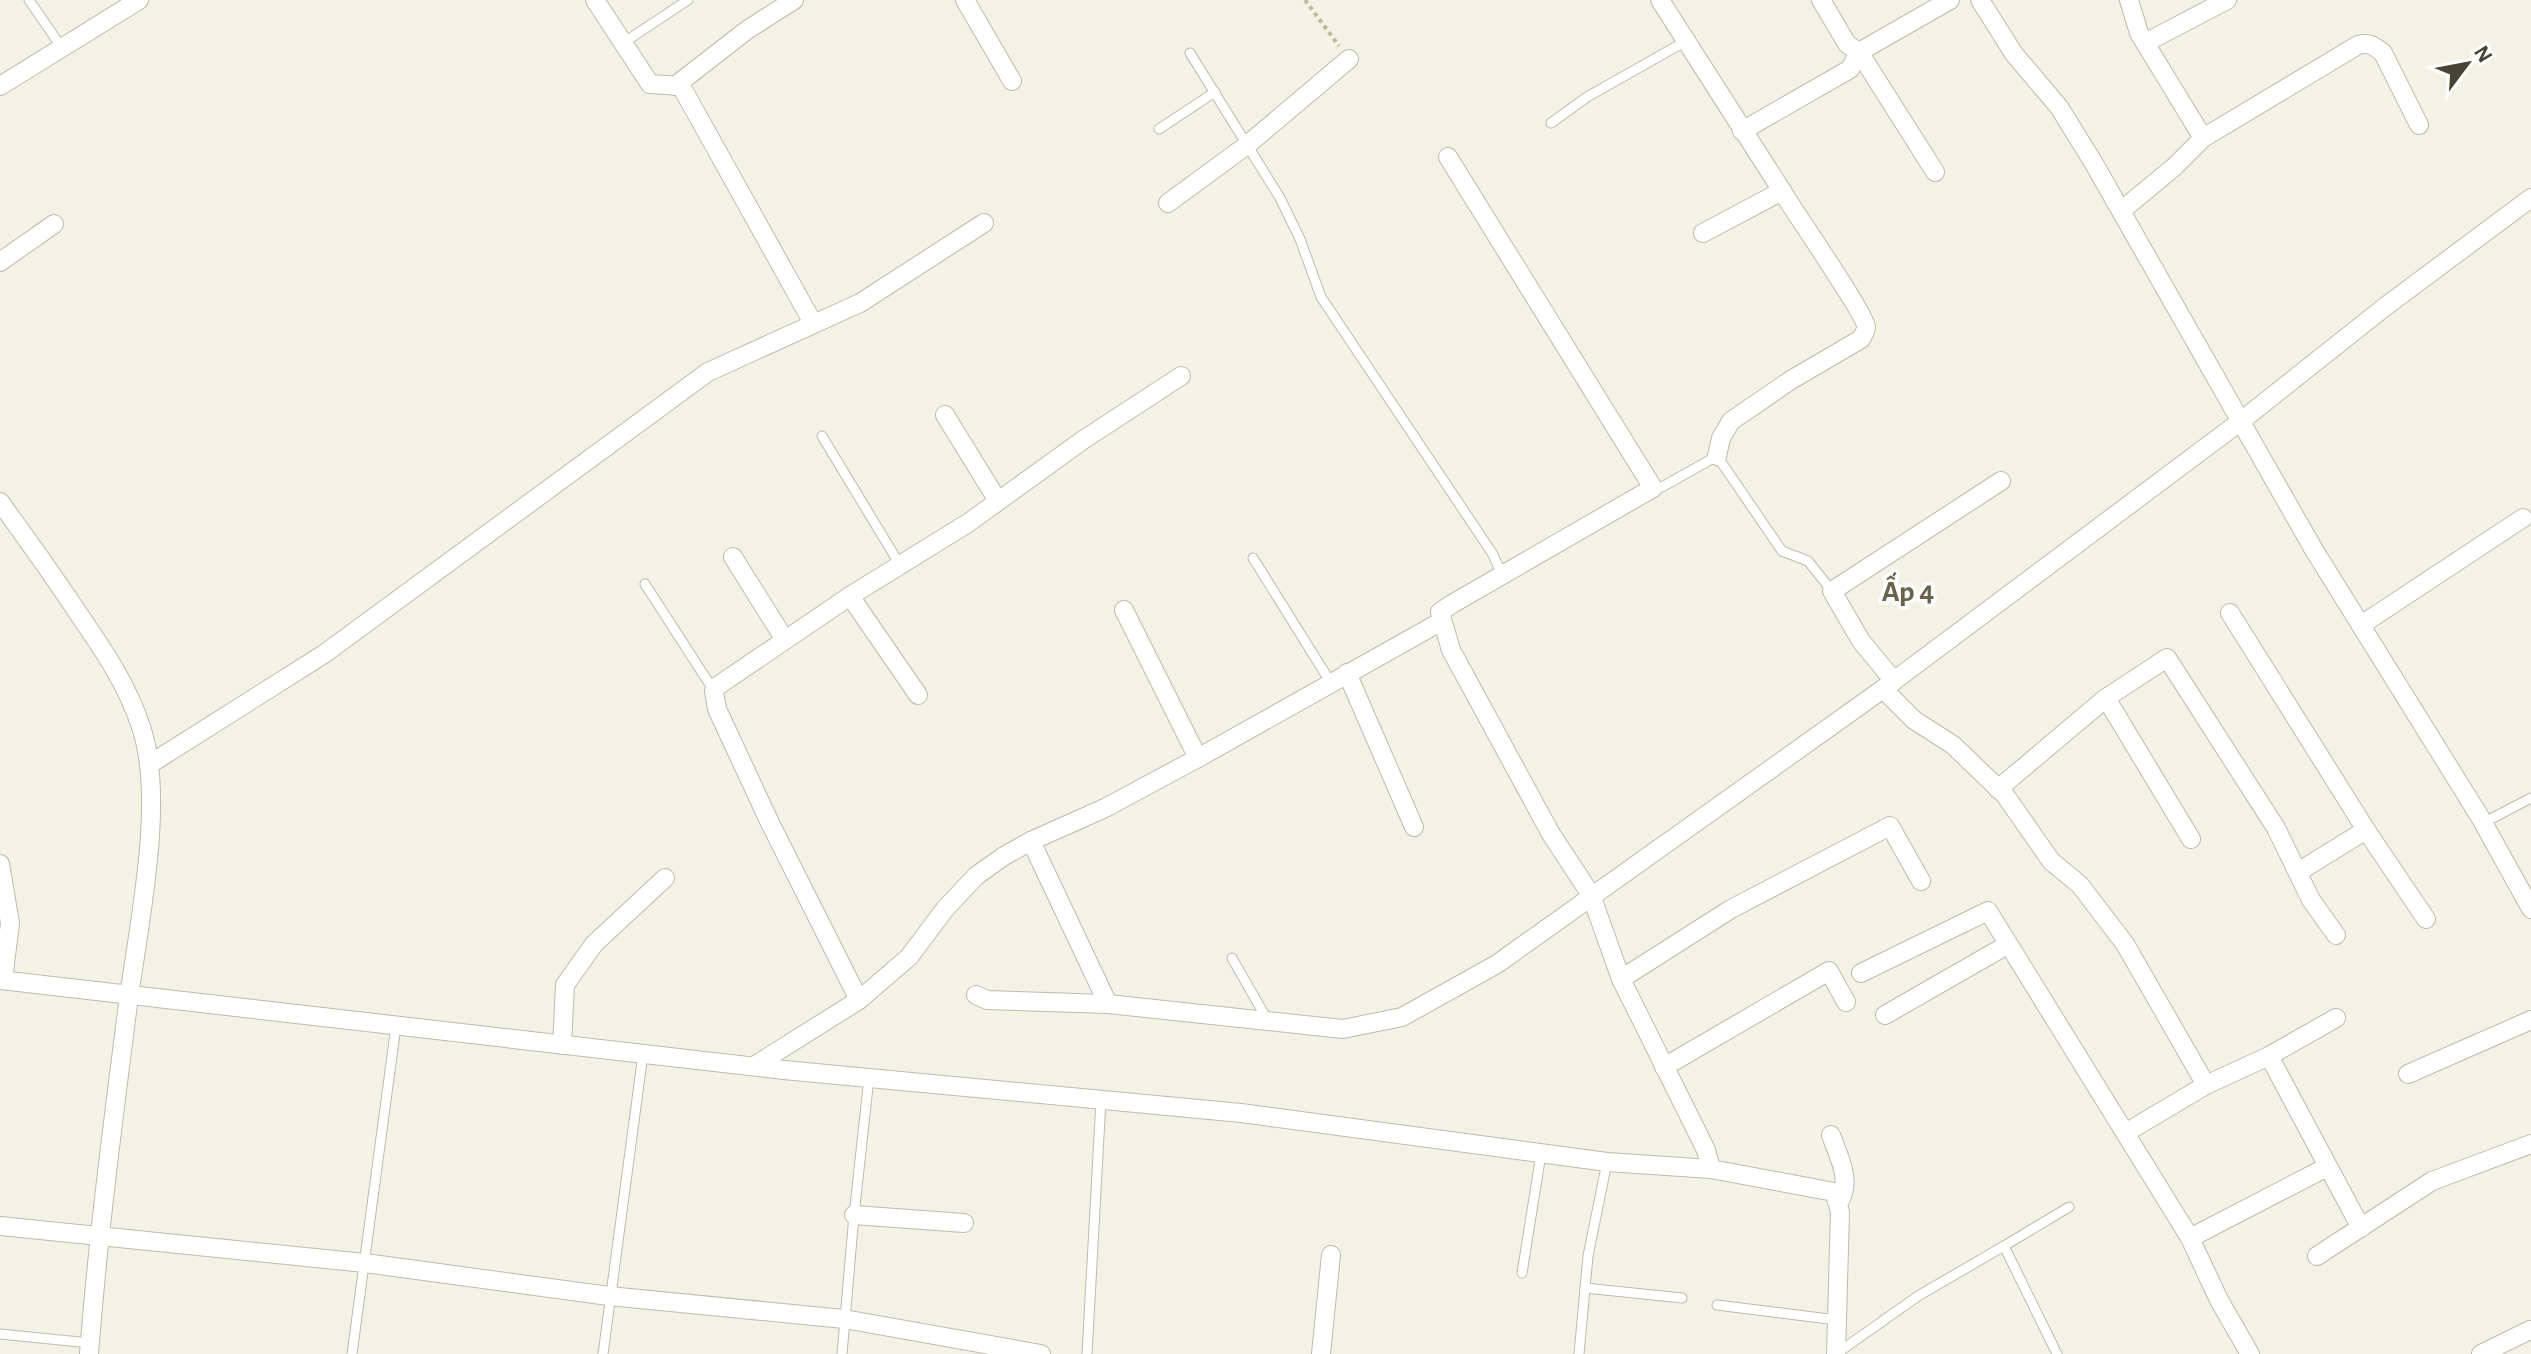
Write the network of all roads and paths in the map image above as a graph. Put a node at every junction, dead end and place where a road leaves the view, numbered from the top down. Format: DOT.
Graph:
graph roads {
  1 [pos="29,0"];
  2 [pos="139,0"];
  3 [pos="595,0"];
  4 [pos="688,0"];
  5 [pos="794,0"];
  6 [pos="965,0"];
  7 [pos="1305,0"];
  8 [pos="1660,0"];
  9 [pos="1821,0"];
  10 [pos="1950,0"];
  11 [pos="1980,0"];
  12 [pos="2129,0"];
  13 [pos="2227,0"];
  14 [pos="1686,41"];
  15 [pos="623,43"];
  16 [pos="2145,43"];
  17 [pos="62,48"];
  18 [pos="1859,52"];
  19 [pos="1190,53"];
  20 [pos="1349,59"];
  21 [pos="1012,81"];
  22 [pos="0,86"];
  23 [pos="675,86"];
  24 [pos="1215,92"];
  25 [pos="1551,123"];
  26 [pos="2419,125"];
  27 [pos="1159,129"];
  28 [pos="1742,131"];
  29 [pos="2203,138"];
  30 [pos="1247,145"];
  31 [pos="1448,157"];
  32 [pos="1935,172"];
  33 [pos="1782,191"];
  34 [pos="2531,198"];
  35 [pos="1168,203"];
  36 [pos="2121,211"];
  37 [pos="984,223"];
  38 [pos="54,224"];
  39 [pos="1703,233"];
  40 [pos="0,262"];
  41 [pos="813,323"];
  42 [pos="1181,376"];
  43 [pos="945,415"];
  44 [pos="2241,421"];
  45 [pos="822,436"];
  46 [pos="1717,456"];
  47 [pos="2001,481"];
  48 [pos="1653,488"];
  49 [pos="998,501"];
  50 [pos="0,502"];
  51 [pos="2523,518"];
  52 [pos="733,557"];
  53 [pos="1253,558"];
  54 [pos="900,565"];
  55 [pos="1503,576"];
  56 [pos="645,584"];
  57 [pos="1832,591"];
  58 [pos="850,596"];
  59 [pos="1124,610"];
  60 [pos="2230,613"];
  61 [pos="1442,621"];
  62 [pos="2361,625"];
  63 [pos="785,640"];
  64 [pos="1339,678"];
  65 [pos="1889,685"];
  66 [pos="714,691"];
  67 [pos="918,695"];
  68 [pos="2106,698"];
  69 [pos="1198,758"];
  70 [pos="150,764"];
  71 [pos="1998,789"];
  72 [pos="2531,798"];
  73 [pos="2483,823"];
  74 [pos="1414,827"];
  75 [pos="2366,830"];
  76 [pos="2191,839"];
  77 [pos="1031,841"];
  78 [pos="0,864"];
  79 [pos="2298,872"];
  80 [pos="665,878"];
  81 [pos="1921,881"];
  82 [pos="1591,895"];
  83 [pos="2531,909"];
  84 [pos="2426,919"];
  85 [pos="2336,935"];
  86 [pos="2007,945"];
  87 [pos="1232,958"];
  88 [pos="1861,973"];
  89 [pos="1621,979"];
  90 [pos="2,980"];
  91 [pos="976,995"];
  92 [pos="129,996"];
  93 [pos="859,1000"];
  94 [pos="1846,1002"];
  95 [pos="1108,1004"];
  96 [pos="1885,1015"];
  97 [pos="2336,1018"];
  98 [pos="2531,1020"];
  99 [pos="1268,1021"];
  100 [pos="396,1026"];
  101 [pos="562,1045"];
  102 [pos="643,1054"];
  103 [pos="2269,1056"];
  104 [pos="754,1066"];
  105 [pos="1664,1067"];
  106 [pos="2408,1074"];
  107 [pos="869,1078"];
  108 [pos="2206,1085"];
  109 [pos="1101,1100"];
  110 [pos="2127,1132"];
  111 [pos="1831,1135"];
  112 [pos="2531,1144"];
  113 [pos="1541,1154"];
  114 [pos="1607,1162"];
  115 [pos="2327,1167"];
  116 [pos="1711,1169"];
  117 [pos="1838,1204"];
  118 [pos="2069,1207"];
  119 [pos="854,1215"];
  120 [pos="964,1223"];
  121 [pos="0,1226"];
  122 [pos="2361,1228"];
  123 [pos="98,1235"];
  124 [pos="2190,1238"];
  125 [pos="2004,1246"];
  126 [pos="1331,1255"];
  127 [pos="2317,1256"];
  128 [pos="365,1263"];
  129 [pos="1522,1273"];
  130 [pos="1585,1288"];
  131 [pos="609,1296"];
  132 [pos="1682,1298"];
  133 [pos="1717,1305"];
  134 [pos="844,1319"];
  135 [pos="1837,1320"];
  136 [pos="2530,1330"];
  137 [pos="0,1334"];
  138 [pos="90,1349"];
  139 [pos="2244,1352"];
  140 [pos="352,1354"];
  141 [pos="603,1354"];
  142 [pos="842,1354"];
  143 [pos="1041,1354"];
  144 [pos="1087,1354"];
  145 [pos="1321,1354"];
  146 [pos="1579,1354"];
  147 [pos="1836,1354"];
  148 [pos="2057,1354"];
  149 [pos="2481,1354"];
  1 -- 17 [label="lane"];
  2 -- 17 [label="street"];
  3 -- 15 [label="street"];
  4 -- 15 [label="lane"];
  5 -- 23 [label="street"];
  6 -- 21 [label="street"];
  7 -- 20 [label="path"];
  8 -- 14 [label="street"];
  9 -- 18 [label="street"];
  10 -- 18 [label="street"];
  11 -- 36 [label="street"];
  12 -- 16 [label="street"];
  13 -- 16 [label="street"];
  14 -- 25 [label="lane"];
  14 -- 28 [label="street"];
  15 -- 23 [label="street"];
  16 -- 29 [label="street"];
  17 -- 22 [label="street"];
  18 -- 28 [label="street"];
  18 -- 32 [label="street"];
  19 -- 24 [label="lane"];
  20 -- 30 [label="street"];
  23 -- 41 [label="street"];
  24 -- 27 [label="lane"];
  24 -- 30 [label="lane"];
  26 -- 29 [label="street"];
  28 -- 33 [label="street"];
  29 -- 36 [label="street"];
  30 -- 35 [label="street"];
  30 -- 55 [label="lane"];
  31 -- 48 [label="street"];
  33 -- 39 [label="street"];
  33 -- 46 [label="street"];
  34 -- 44 [label="street"];
  36 -- 44 [label="street"];
  37 -- 41 [label="street"];
  38 -- 40 [label="street"];
  41 -- 70 [label="street"];
  42 -- 49 [label="street"];
  43 -- 49 [label="street"];
  44 -- 62 [label="street"];
  44 -- 65 [label="street"];
  45 -- 54 [label="lane"];
  46 -- 48 [label="lane"];
  46 -- 57 [label="lane"];
  47 -- 57 [label="street"];
  48 -- 55 [label="street"];
  49 -- 54 [label="street"];
  50 -- 70 [label="street"];
  51 -- 62 [label="street"];
  52 -- 63 [label="street"];
  53 -- 64 [label="lane"];
  54 -- 58 [label="street"];
  55 -- 61 [label="street"];
  56 -- 66 [label="lane"];
  57 -- 65 [label="street"];
  58 -- 63 [label="street"];
  58 -- 67 [label="street"];
  59 -- 69 [label="street"];
  60 -- 75 [label="street"];
  61 -- 64 [label="street"];
  61 -- 82 [label="street"];
  62 -- 73 [label="street"];
  63 -- 66 [label="street"];
  64 -- 69 [label="street"];
  64 -- 74 [label="street"];
  65 -- 71 [label="street"];
  65 -- 82 [label="street"];
  66 -- 93 [label="street"];
  68 -- 71 [label="street"];
  68 -- 76 [label="street"];
  68 -- 79 [label="street"];
  69 -- 77 [label="street"];
  70 -- 92 [label="street"];
  71 -- 108 [label="street"];
  72 -- 73 [label="lane"];
  73 -- 83 [label="street"];
  75 -- 79 [label="street"];
  75 -- 84 [label="street"];
  77 -- 93 [label="street"];
  77 -- 95 [label="street"];
  78 -- 90 [label="street"];
  79 -- 85 [label="street"];
  80 -- 101 [label="street"];
  81 -- 89 [label="street"];
  82 -- 89 [label="street"];
  82 -- 99 [label="street"];
  86 -- 88 [label="street"];
  86 -- 96 [label="street"];
  86 -- 110 [label="street"];
  87 -- 99 [label="lane"];
  89 -- 105 [label="street"];
  90 -- 92 [label="street"];
  91 -- 95 [label="street"];
  92 -- 100 [label="street"];
  92 -- 123 [label="street"];
  93 -- 104 [label="street"];
  94 -- 105 [label="street"];
  95 -- 99 [label="street"];
  97 -- 103 [label="street"];
  98 -- 106 [label="street"];
  100 -- 101 [label="street"];
  100 -- 128 [label="lane"];
  101 -- 102 [label="street"];
  102 -- 104 [label="street"];
  102 -- 131 [label="lane"];
  103 -- 108 [label="street"];
  103 -- 115 [label="street"];
  104 -- 107 [label="street"];
  105 -- 116 [label="street"];
  107 -- 109 [label="street"];
  107 -- 119 [label="lane"];
  108 -- 110 [label="street"];
  109 -- 113 [label="street"];
  109 -- 144 [label="lane"];
  110 -- 124 [label="street"];
  111 -- 117 [label="street"];
  112 -- 122 [label="street"];
  113 -- 114 [label="street"];
  113 -- 129 [label="lane"];
  114 -- 116 [label="street"];
  114 -- 130 [label="lane"];
  115 -- 122 [label="street"];
  115 -- 124 [label="street"];
  116 -- 117 [label="street"];
  117 -- 135 [label="street"];
  118 -- 125 [label="lane"];
  119 -- 120 [label="street"];
  119 -- 134 [label="lane"];
  121 -- 123 [label="street"];
  122 -- 127 [label="street"];
  123 -- 128 [label="street"];
  123 -- 138 [label="street"];
  124 -- 139 [label="street"];
  125 -- 147 [label="lane"];
  125 -- 148 [label="lane"];
  126 -- 145 [label="street"];
  128 -- 131 [label="street"];
  128 -- 140 [label="lane"];
  130 -- 132 [label="lane"];
  130 -- 146 [label="lane"];
  131 -- 134 [label="street"];
  131 -- 141 [label="lane"];
  133 -- 135 [label="lane"];
  134 -- 142 [label="lane"];
  134 -- 143 [label="street"];
  135 -- 147 [label="street"];
  136 -- 149 [label="street"];
  137 -- 138 [label="lane"];
}
